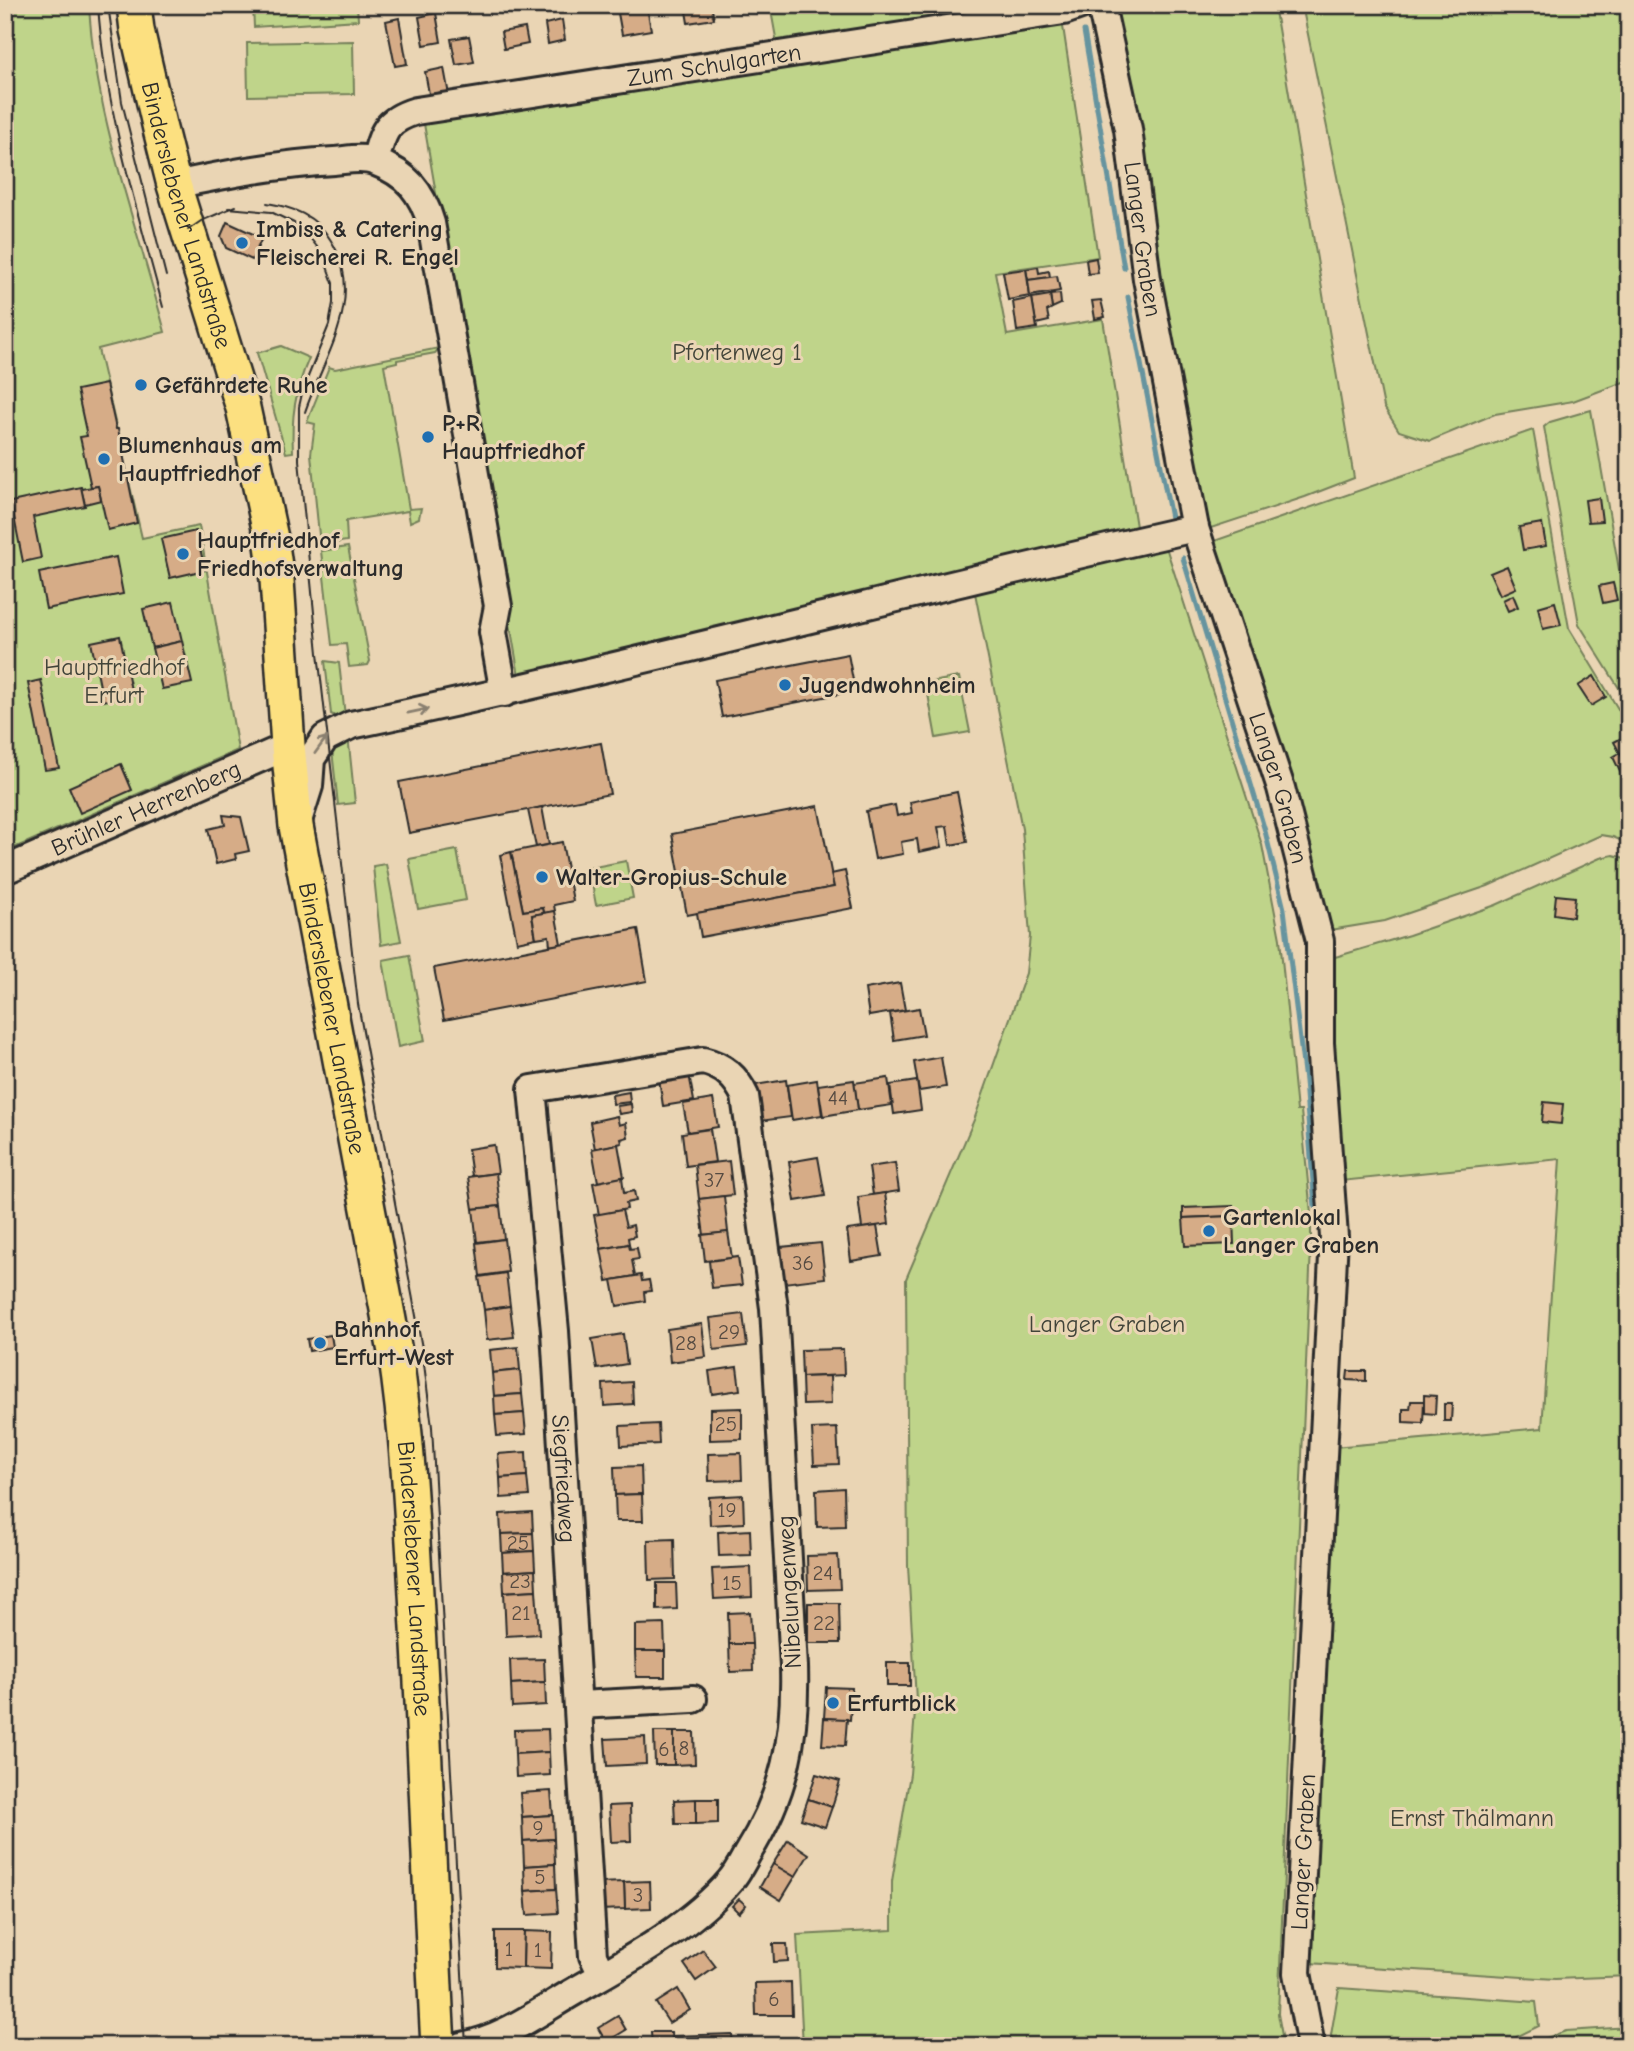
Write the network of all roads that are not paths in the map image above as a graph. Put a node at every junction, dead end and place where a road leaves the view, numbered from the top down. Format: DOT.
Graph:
graph roads {
  1 [pos="134,5"];
  2 [pos="1081,5"];
  3 [pos="1101,5"];
  4 [pos="375,161"];
  5 [pos="174,185"];
  6 [pos="1195,528"];
  7 [pos="503,693"];
  8 [pos="288,746"];
  9 [pos="296,826"];
  10 [pos="5,870"];
  11 [pos="638,1070"];
  12 [pos="693,1699"];
  13 [pos="579,1705"];
  14 [pos="602,1975"];
  15 [pos="471,2045"];
  16 [pos="438,2046"];
  17 [pos="1311,2046"];
  1 -- 5 [label="main road, Binderslebener Landstraße"];
  2 -- 4 [label="street, Zum Schulgarten"];
  3 -- 6 [label="street, Langer Graben"];
  4 -- 5 [label="street"];
  4 -- 7 [label="street"];
  5 -- 8 [label="main road, Binderslebener Landstraße"];
  6 -- 7 [label="street"];
  6 -- 17 [label="street, Langer Graben"];
  9 -- 7 [label="street, one-way"];
  8 -- 9 [label="main road, Binderslebener Landstraße"];
  8 -- 10 [label="street, Brühler Herrenberg"];
  9 -- 16 [label="main road, Binderslebener Landstraße"];
  11 -- 13 [label="street, Siegfriedweg"];
  11 -- 14 [label="street, Nibelungenweg"];
  12 -- 13 [label="street"];
  13 -- 14 [label="street, Siegfriedweg"];
  14 -- 15 [label="street, Nibelungenweg"];
}
